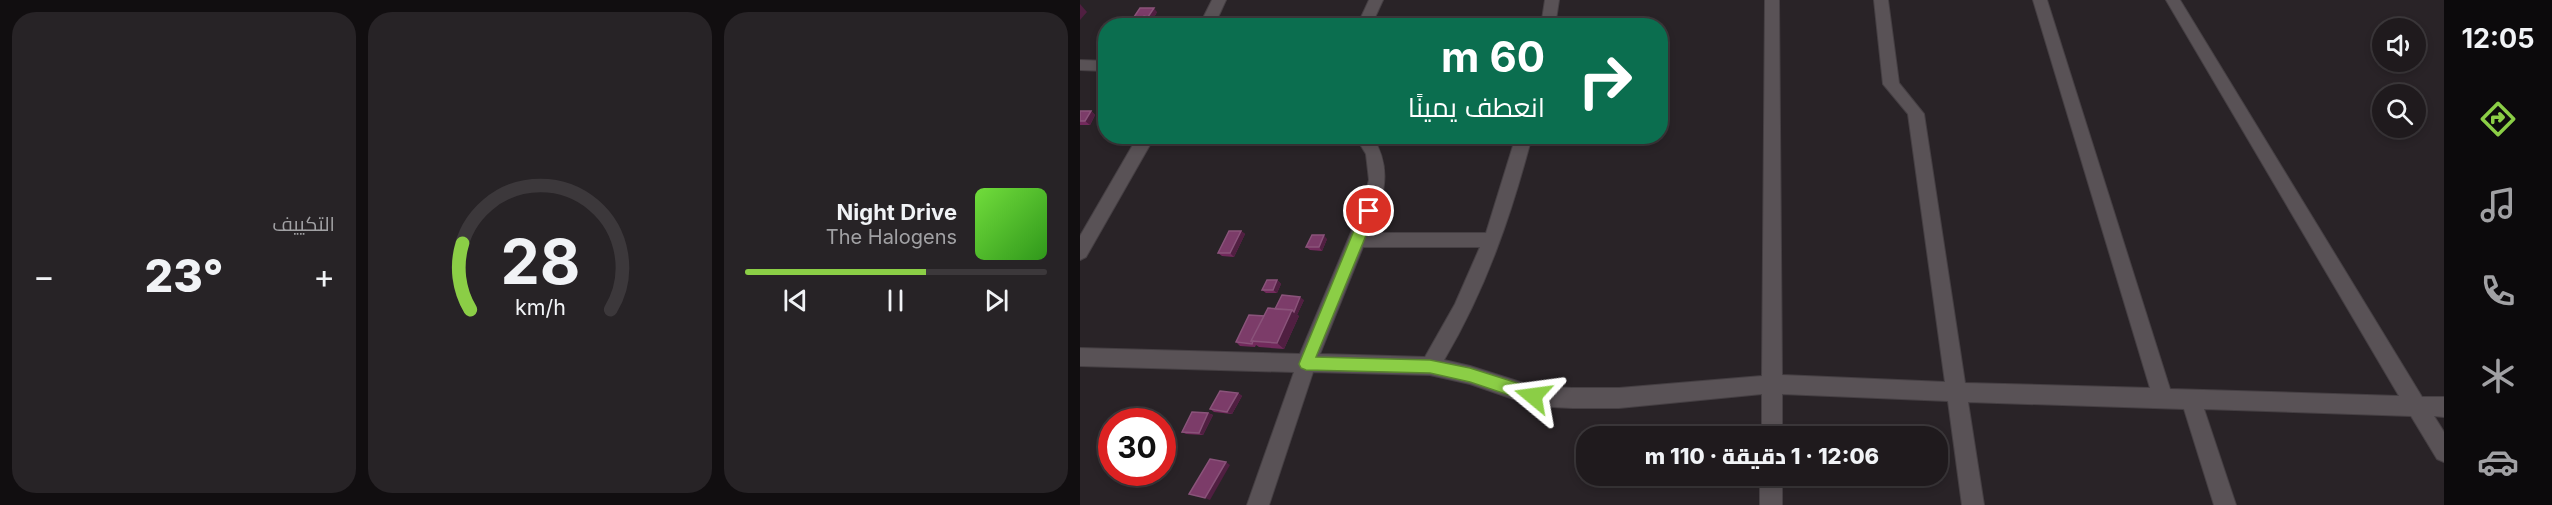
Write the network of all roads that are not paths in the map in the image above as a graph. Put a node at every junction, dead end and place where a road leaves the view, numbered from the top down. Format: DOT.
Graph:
graph roads {
  1 [pos="1219,0"];
  2 [pos="1376,0"];
  3 [pos="1552,0"];
  4 [pos="1772,0"];
  5 [pos="1881,0"];
  6 [pos="2040,0"];
  7 [pos="2173,0"];
  8 [pos="1210,18"];
  9 [pos="1368,18"];
  10 [pos="1549,18"];
  11 [pos="1080,65"];
  12 [pos="1098,66"];
  13 [pos="1143,144"];
  14 [pos="1368,144"];
  15 [pos="1522,144"];
  16 [pos="1357,240"];
  17 [pos="1493,240"];
  18 [pos="1080,252"];
  19 [pos="1080,357"];
  20 [pos="1306,364"];
  21 [pos="1430,366"];
  22 [pos="1772,384"];
  23 [pos="1957,393"];
  24 [pos="2163,399"];
  25 [pos="2191,400"];
  26 [pos="2418,407"];
  27 [pos="2444,407"];
  28 [pos="1772,426"];
  29 [pos="2444,452"];
  30 [pos="1771,486"];
  31 [pos="1258,505"];
  32 [pos="1771,505"];
  33 [pos="1973,505"];
  34 [pos="2224,505"];
  1 -- 8 [label="street"];
  2 -- 9 [label="street"];
  3 -- 10 [label="street"];
  4 -- 22 [label="street"];
  5 -- 23 [label="street"];
  6 -- 24 [label="street"];
  7 -- 26 [label="street"];
  11 -- 12 [label="street"];
  13 -- 18 [label="street"];
  14 -- 16 [label="street"];
  15 -- 17 [label="street"];
  16 -- 17 [label="street"];
  16 -- 20 [label="street"];
  17 -- 21 [label="street"];
  19 -- 20 [label="street"];
  20 -- 21 [label="street"];
  20 -- 31 [label="street"];
  21 -- 22 [label="street"];
  22 -- 23 [label="street"];
  22 -- 28 [label="street"];
  23 -- 24 [label="street"];
  23 -- 33 [label="street"];
  24 -- 25 [label="street"];
  25 -- 26 [label="street"];
  25 -- 34 [label="street"];
  26 -- 27 [label="street"];
  26 -- 29 [label="street"];
  30 -- 32 [label="street"];
}
